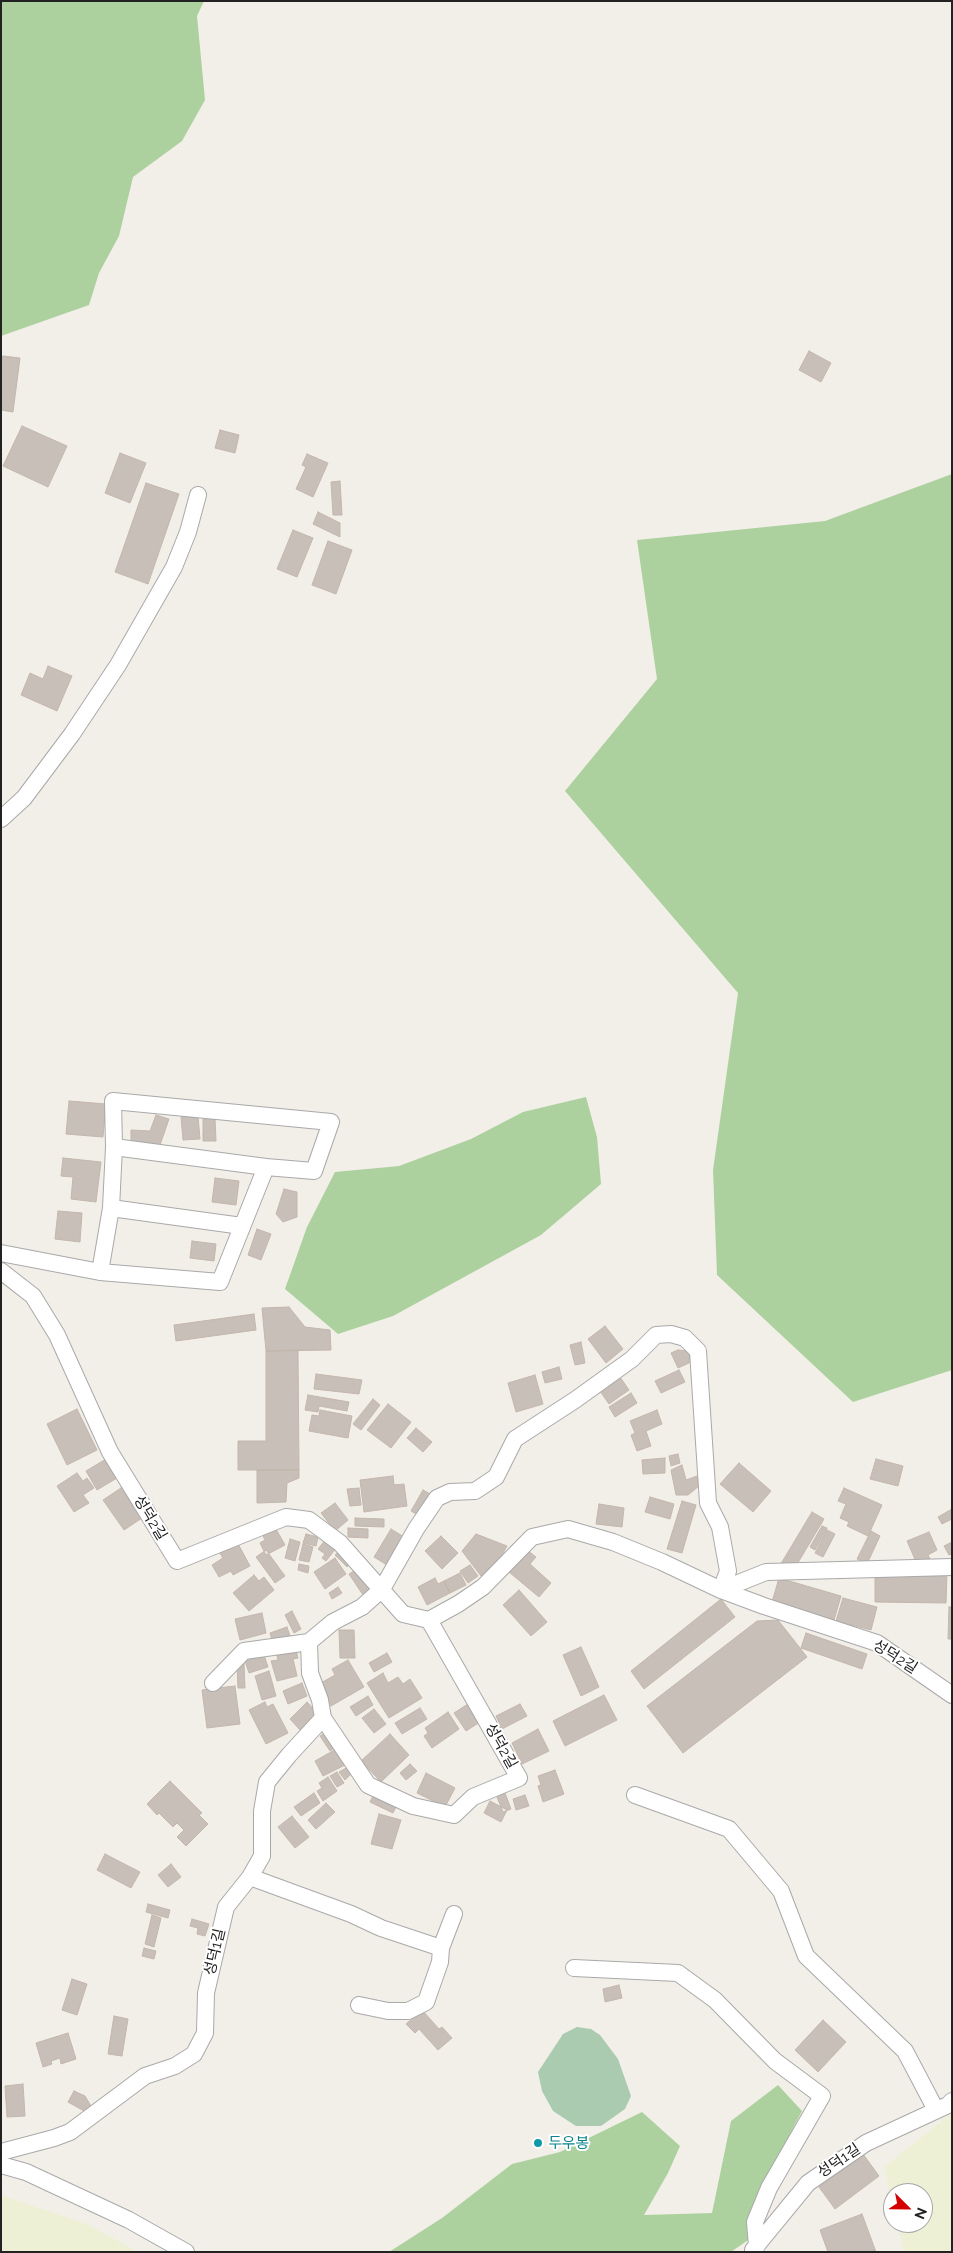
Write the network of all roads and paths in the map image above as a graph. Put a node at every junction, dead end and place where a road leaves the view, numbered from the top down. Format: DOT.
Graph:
graph roads {
  1 [pos="198,495"];
  2 [pos="1,819"];
  3 [pos="114,1147"];
  4 [pos="266,1167"];
  5 [pos="111,1208"];
  6 [pos="242,1226"];
  7 [pos="1,1253"];
  8 [pos="1,1271"];
  9 [pos="100,1272"];
  10 [pos="952,1567"];
  11 [pos="382,1589"];
  12 [pos="720,1590"];
  13 [pos="429,1620"];
  14 [pos="309,1642"];
  15 [pos="213,1683"];
  16 [pos="952,1694"];
  17 [pos="323,1718"];
  18 [pos="635,1795"];
  19 [pos="250,1877"];
  20 [pos="454,1914"];
  21 [pos="441,1948"];
  22 [pos="574,1968"];
  23 [pos="359,2005"];
  24 [pos="952,2102"];
  25 [pos="936,2110"];
  26 [pos="1,2152"];
  27 [pos="1,2165"];
  28 [pos="754,2249"];
  29 [pos="186,2252"];
  1 -- 2 [label="street"];
  3 -- 4 [label="street"];
  3 -- 4 [label="street"];
  3 -- 5 [label="street"];
  4 -- 6 [label="street"];
  5 -- 6 [label="street"];
  5 -- 9 [label="street"];
  6 -- 9 [label="street"];
  7 -- 9 [label="street"];
  8 -- 11 [label="street, 성덕2길"];
  10 -- 12 [label="street"];
  11 -- 12 [label="street"];
  11 -- 13 [label="street, 성덕2길"];
  11 -- 14 [label="street"];
  12 -- 13 [label="street, 성덕2길"];
  12 -- 16 [label="street, 성덕2길"];
  13 -- 17 [label="street, 성덕2길"];
  14 -- 15 [label="street"];
  14 -- 17 [label="street, 성덕2길"];
  17 -- 19 [label="street, 성덕1길"];
  18 -- 25 [label="street"];
  19 -- 21 [label="street"];
  19 -- 26 [label="street, 성덕1길"];
  20 -- 21 [label="street"];
  21 -- 23 [label="street"];
  22 -- 28 [label="street"];
  24 -- 25 [label="street, 성덕1길"];
  25 -- 28 [label="street, 성덕1길"];
  27 -- 29 [label="street"];
}
